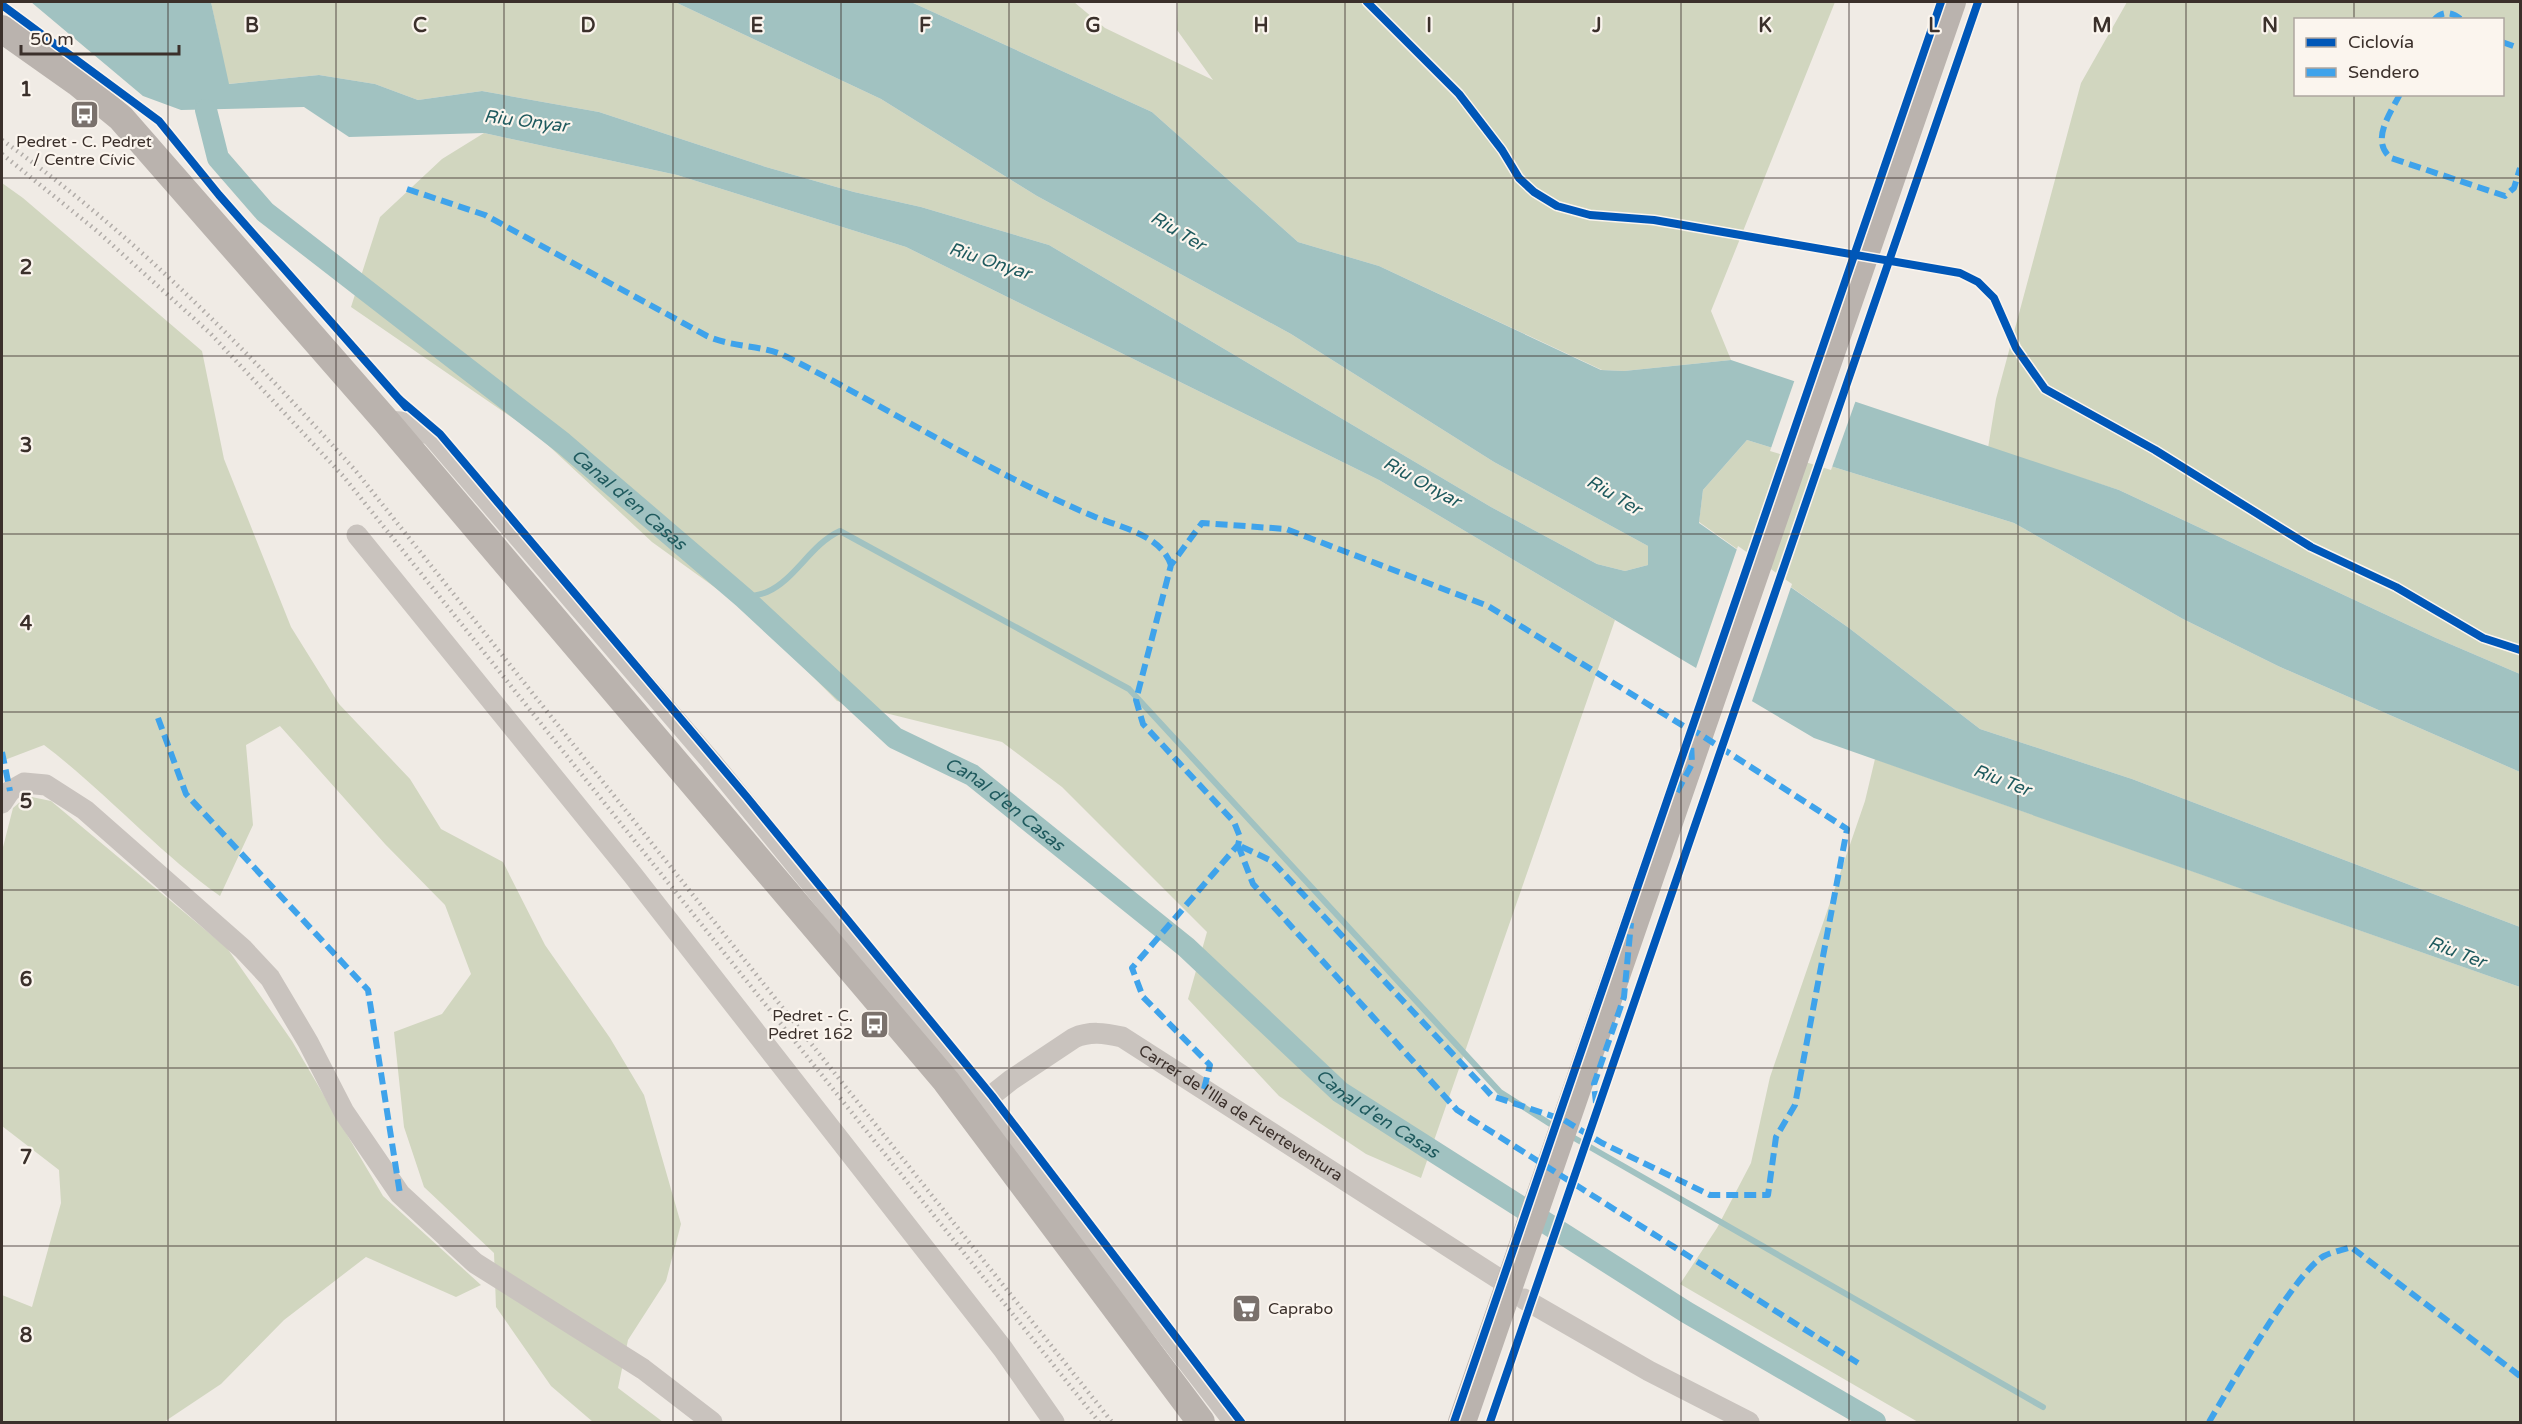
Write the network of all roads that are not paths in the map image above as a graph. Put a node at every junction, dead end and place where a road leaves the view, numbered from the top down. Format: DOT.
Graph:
graph roads {
  1 [pos="1952,2"];
  2 [pos="1970,2"];
  3 [pos="2,29"];
  4 [pos="357,535"];
  5 [pos="2,802"];
  6 [pos="978,1107"];
  7 [pos="1521,1280"];
  8 [pos="712,1422"];
  9 [pos="1054,1422"];
  10 [pos="1201,1422"];
  11 [pos="1234,1422"];
  12 [pos="1462,1422"];
  13 [pos="1481,1422"];
  14 [pos="1749,1422"];
  1 -- 7 [label="main road"];
  2 -- 7 [label="main road"];
  3 -- 6 [label="main road"];
  4 -- 9 [label="street"];
  5 -- 8 [label="street"];
  6 -- 7 [label="street, Carrer de l'Illa de Fuerteventura"];
  6 -- 10 [label="main road"];
  6 -- 11 [label="street"];
  7 -- 12 [label="main road"];
  7 -- 13 [label="main road"];
  7 -- 14 [label="street, Carrer de l'Illa de Fuerteventura"];
}
